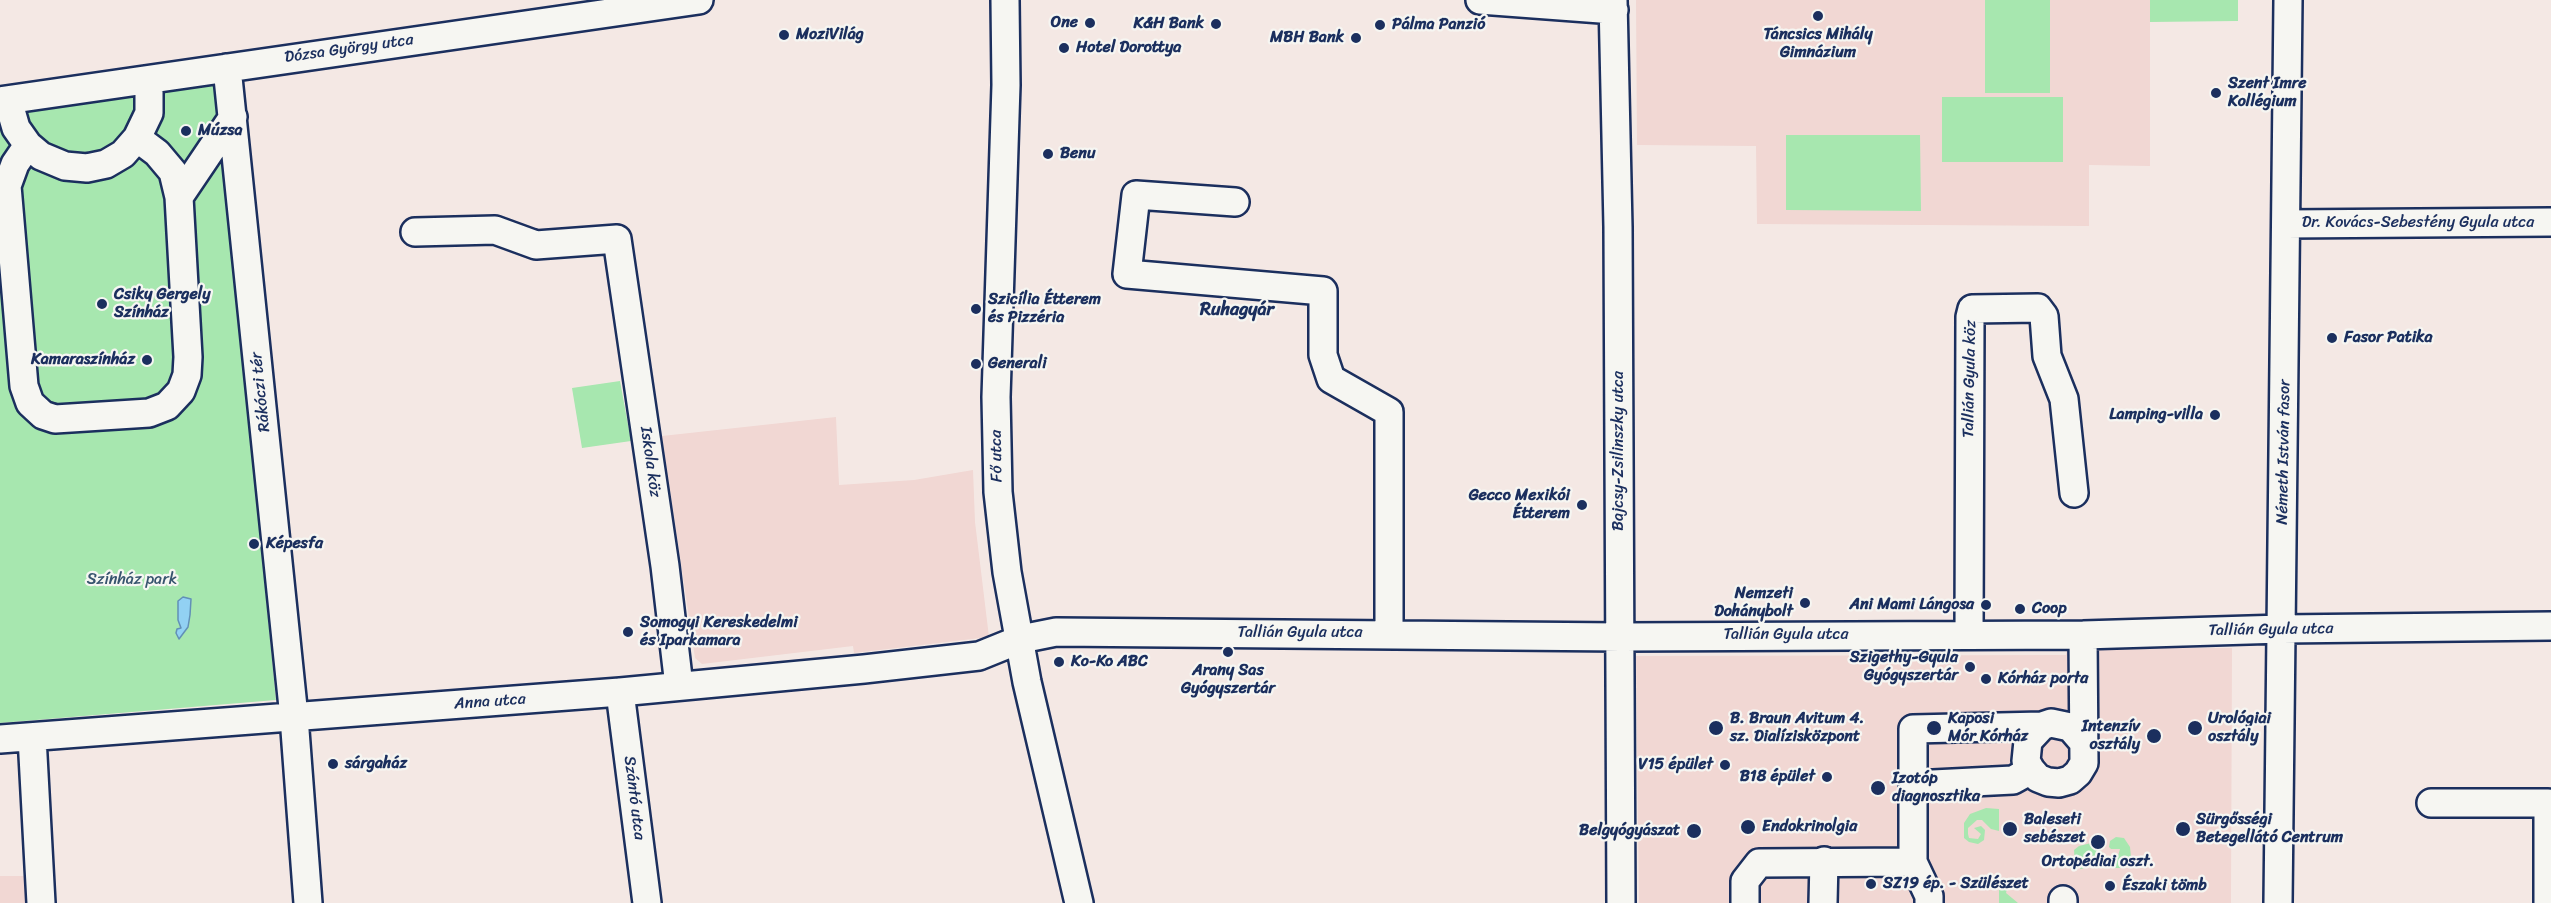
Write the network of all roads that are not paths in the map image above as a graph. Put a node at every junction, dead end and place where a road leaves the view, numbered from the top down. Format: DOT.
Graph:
graph roads {
  1 [pos="699,0"];
  2 [pos="1005,0"];
  3 [pos="1480,0"];
  4 [pos="2288,0"];
  5 [pos="1613,5"];
  6 [pos="227,68"];
  7 [pos="149,80"];
  8 [pos="4,100"];
  9 [pos="233,117"];
  10 [pos="137,138"];
  11 [pos="28,145"];
  12 [pos="179,197"];
  13 [pos="1235,202"];
  14 [pos="2551,222"];
  15 [pos="2286,224"];
  16 [pos="415,232"];
  17 [pos="2074,493"];
  18 [pos="2551,626"];
  19 [pos="2282,629"];
  20 [pos="1389,633"];
  21 [pos="1969,634"];
  22 [pos="2083,634"];
  23 [pos="1621,637"];
  24 [pos="1021,639"];
  25 [pos="979,656"];
  26 [pos="1027,682"];
  27 [pos="679,686"];
  28 [pos="620,692"];
  29 [pos="294,717"];
  30 [pos="2042,726"];
  31 [pos="32,737"];
  32 [pos="0,739"];
  33 [pos="2083,742"];
  34 [pos="2031,770"];
  35 [pos="1913,784"];
  36 [pos="2431,803"];
  37 [pos="1824,861"];
  38 [pos="1913,862"];
  39 [pos="41,903"];
  40 [pos="308,903"];
  41 [pos="647,903"];
  42 [pos="1079,903"];
  43 [pos="1621,903"];
  44 [pos="1745,903"];
  45 [pos="1823,903"];
  46 [pos="1929,903"];
  47 [pos="2278,903"];
  48 [pos="2548,903"];
  1 -- 6 [label="street, Dózsa György utca"];
  2 -- 24 [label="street, Fő utca"];
  3 -- 5 [label="street"];
  4 -- 15 [label="street, Németh István fasor"];
  5 -- 23 [label="street, Bajcsy-Zsilinszky utca"];
  6 -- 7 [label="street, Dózsa György utca"];
  6 -- 9 [label="street, Rákóczi tér"];
  7 -- 8 [label="street, Dózsa György utca"];
  7 -- 10 [label="street"];
  8 -- 11 [label="street"];
  9 -- 12 [label="street"];
  9 -- 29 [label="street, Rákóczi tér"];
  10 -- 11 [label="street"];
  10 -- 12 [label="street"];
  11 -- 12 [label="street"];
  13 -- 20 [label="street"];
  14 -- 15 [label="street, Dr. Kovács-Sebestény Gyula utca"];
  15 -- 19 [label="street, Németh István fasor"];
  16 -- 27 [label="street, Iskola köz"];
  17 -- 21 [label="street, Tallián Gyula köz"];
  18 -- 19 [label="street, Tallián Gyula utca"];
  19 -- 22 [label="street, Tallián Gyula utca"];
  19 -- 47 [label="street, Németh István fasor"];
  20 -- 23 [label="street, Tallián Gyula utca"];
  20 -- 24 [label="street, Tallián Gyula utca"];
  21 -- 22 [label="street, Tallián Gyula utca"];
  21 -- 23 [label="street, Tallián Gyula utca"];
  22 -- 33 [label="street"];
  23 -- 43 [label="street, Bajcsy-Zsilinszky utca"];
  24 -- 25 [label="street, Anna utca"];
  24 -- 26 [label="street, Fő utca"];
  25 -- 26 [label="street, Anna utca"];
  25 -- 27 [label="street, Anna utca"];
  26 -- 42 [label="street, Fő utca"];
  27 -- 28 [label="street, Anna utca"];
  28 -- 29 [label="street, Anna utca"];
  28 -- 41 [label="street, Szántó utca"];
  29 -- 31 [label="street, Anna utca"];
  29 -- 40 [label="street, Rákóczi tér"];
  30 -- 33 [label="street"];
  30 -- 34 [label="street"];
  30 -- 35 [label="street"];
  31 -- 32 [label="street, Anna utca"];
  31 -- 39 [label="street"];
  33 -- 34 [label="street"];
  34 -- 35 [label="street"];
  35 -- 38 [label="street"];
  36 -- 48 [label="street"];
  37 -- 38 [label="street"];
  37 -- 44 [label="street"];
  37 -- 45 [label="street"];
  38 -- 46 [label="street"];
}
